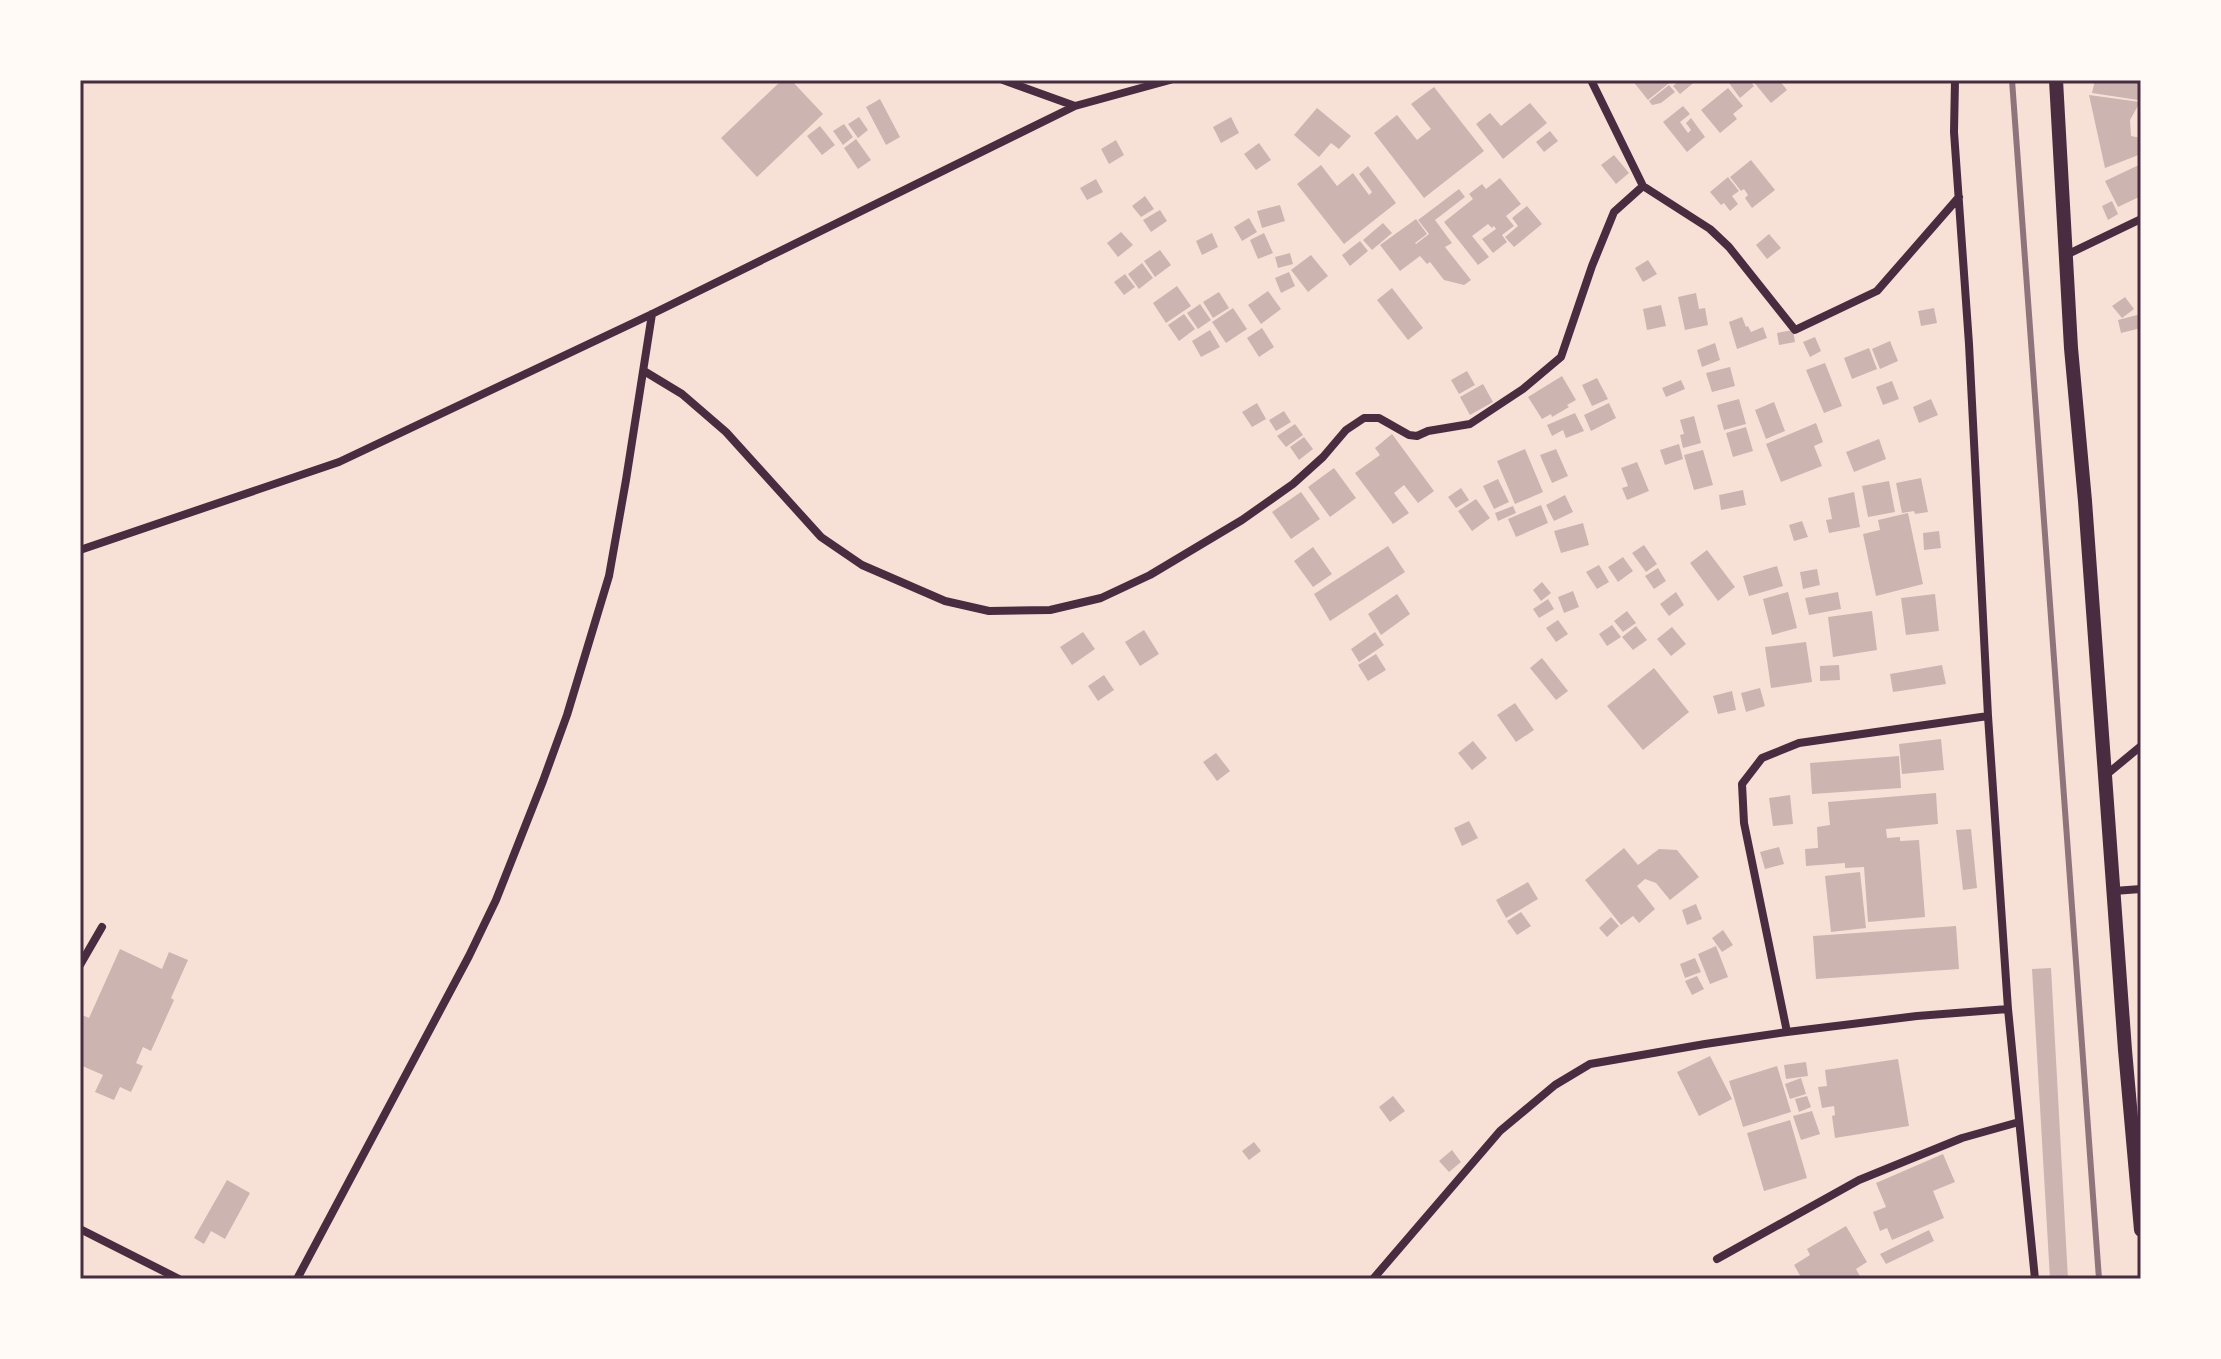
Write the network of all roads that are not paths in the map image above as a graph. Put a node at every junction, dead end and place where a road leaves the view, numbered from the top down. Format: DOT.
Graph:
graph roads {
  1 [pos="1003,80"];
  2 [pos="1170,80"];
  3 [pos="1591,80"];
  4 [pos="1955,80"];
  5 [pos="2056,80"];
  6 [pos="1075,106"];
  7 [pos="1643,186"];
  8 [pos="1959,197"];
  9 [pos="2141,219"];
  10 [pos="2066,255"];
  11 [pos="652,314"];
  12 [pos="644,371"];
  13 [pos="80,550"];
  14 [pos="1988,716"];
  15 [pos="2141,746"];
  16 [pos="2106,775"];
  17 [pos="2141,889"];
  18 [pos="2114,891"];
  19 [pos="102,927"];
  20 [pos="80,965"];
  21 [pos="2008,1009"];
  22 [pos="1787,1032"];
  23 [pos="2019,1122"];
  24 [pos="80,1229"];
  25 [pos="2141,1230"];
  26 [pos="1717,1259"];
  27 [pos="179,1279"];
  28 [pos="297,1279"];
  29 [pos="1373,1279"];
  30 [pos="2035,1279"];
  1 -- 6 [label="street"];
  2 -- 6 [label="street"];
  3 -- 7 [label="street"];
  4 -- 8 [label="street"];
  5 -- 10 [label="street"];
  6 -- 11 [label="street"];
  7 -- 8 [label="street"];
  7 -- 12 [label="street"];
  8 -- 14 [label="street"];
  9 -- 10 [label="street"];
  10 -- 16 [label="street"];
  11 -- 12 [label="street"];
  11 -- 13 [label="street"];
  12 -- 28 [label="street"];
  14 -- 21 [label="street"];
  14 -- 22 [label="street"];
  15 -- 16 [label="street"];
  16 -- 18 [label="street"];
  17 -- 18 [label="street"];
  18 -- 25 [label="street"];
  19 -- 20 [label="street"];
  21 -- 22 [label="street"];
  21 -- 23 [label="street"];
  22 -- 29 [label="street"];
  23 -- 26 [label="street"];
  23 -- 30 [label="street"];
  24 -- 27 [label="street"];
}
